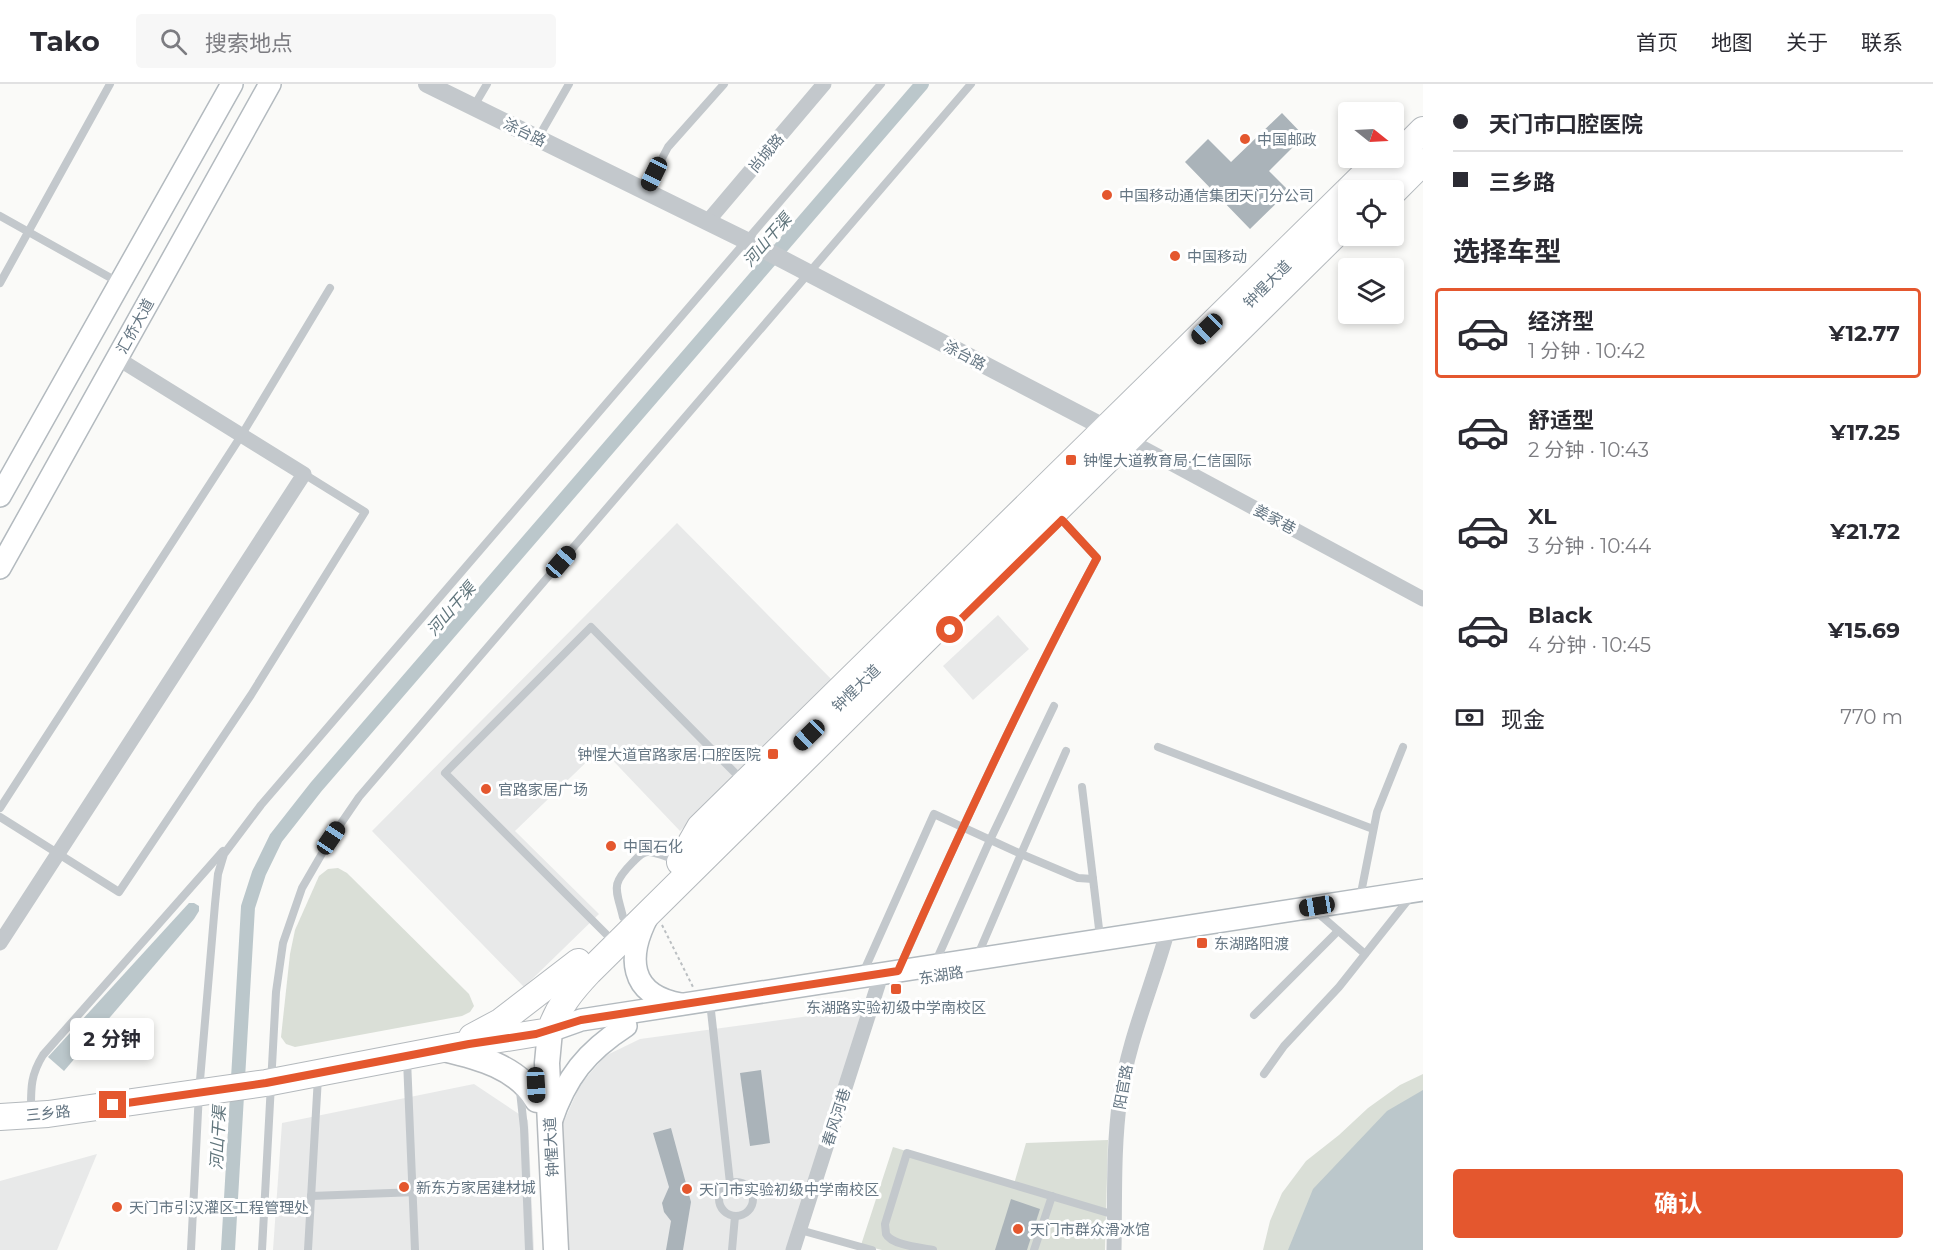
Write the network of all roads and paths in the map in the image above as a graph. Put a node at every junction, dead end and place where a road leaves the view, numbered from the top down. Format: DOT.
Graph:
graph roads {
  1 [pos="110,84"];
  2 [pos="232,84"];
  3 [pos="270,84"];
  4 [pos="427,84"];
  5 [pos="487,84"];
  6 [pos="568,84"];
  7 [pos="724,84"];
  8 [pos="824,84"];
  9 [pos="881,84"];
  10 [pos="971,84"];
  11 [pos="474,107"];
  12 [pos="538,138"];
  13 [pos="1416,139"];
  14 [pos="1371,168"];
  15 [pos="1373,180"];
  16 [pos="1387,180"];
  17 [pos="1399,180"];
  18 [pos="645,191"];
  19 [pos="1338,213"];
  20 [pos="0,216"];
  21 [pos="708,221"];
  22 [pos="28,232"];
  23 [pos="1338,233"];
  24 [pos="750,242"];
  25 [pos="1338,246"];
  26 [pos="1278,266"];
  27 [pos="806,271"];
  28 [pos="0,282"];
  29 [pos="120,283"];
  30 [pos="330,288"];
  31 [pos="1253,324"];
  32 [pos="117,358"];
  33 [pos="241,436"];
  34 [pos="1122,437"];
  35 [pos="304,474"];
  36 [pos="3,484"];
  37 [pos="1062,520"];
  38 [pos="0,568"];
  39 [pos="1420,595"];
  40 [pos="1054,706"];
  41 [pos="850,720"];
  42 [pos="1158,747"];
  43 [pos="1404,747"];
  44 [pos="1066,751"];
  45 [pos="746,783"];
  46 [pos="1082,787"];
  47 [pos="0,808"];
  48 [pos="0,817"];
  49 [pos="962,827"];
  50 [pos="1373,829"];
  51 [pos="236,836"];
  52 [pos="990,840"];
  53 [pos="58,854"];
  54 [pos="1021,854"];
  55 [pos="680,861"];
  56 [pos="1093,879"];
  57 [pos="1418,896"];
  58 [pos="1360,899"];
  59 [pos="653,907"];
  60 [pos="1319,914"];
  61 [pos="615,926"];
  62 [pos="1338,931"];
  63 [pos="1167,934"];
  64 [pos="1100,940"];
  65 [pos="0,943"];
  66 [pos="1365,954"];
  67 [pos="976,959"];
  68 [pos="578,962"];
  69 [pos="935,965"];
  70 [pos="898,971"];
  71 [pos="870,981"];
  72 [pos="702,1004"];
  73 [pos="1254,1015"];
  74 [pos="626,1026"];
  75 [pos="543,1032"];
  76 [pos="444,1048"];
  77 [pos="406,1056"];
  78 [pos="319,1073"];
  79 [pos="1264,1074"];
  80 [pos="517,1078"];
  81 [pos="269,1083"];
  82 [pos="201,1092"];
  83 [pos="537,1100"];
  84 [pos="31,1115"];
  85 [pos="0,1117"];
  86 [pos="550,1126"];
  87 [pos="730,1183"];
  88 [pos="526,1188"];
  89 [pos="412,1193"];
  90 [pos="311,1196"];
  91 [pos="1052,1196"];
  92 [pos="1115,1215"];
  93 [pos="735,1216"];
  94 [pos="800,1230"];
  95 [pos="191,1250"];
  96 [pos="262,1250"];
  97 [pos="308,1250"];
  98 [pos="415,1250"];
  99 [pos="529,1250"];
  100 [pos="544,1250"];
  101 [pos="556,1250"];
  102 [pos="732,1250"];
  103 [pos="793,1250"];
  104 [pos="872,1250"];
  105 [pos="933,1250"];
  106 [pos="1034,1250"];
  107 [pos="1114,1250"];
  1 -- 22 [label="lane"];
  2 -- 29 [label="main road"];
  3 -- 32 [label="main road, 汇侨大道"];
  4 -- 11 [label="street, 涂台路"];
  5 -- 11 [label="lane"];
  6 -- 12 [label="lane"];
  7 -- 18 [label="lane"];
  8 -- 21 [label="street, 尚城路"];
  9 -- 24 [label="lane"];
  10 -- 27 [label="lane"];
  11 -- 12 [label="street, 涂台路"];
  12 -- 18 [label="street, 涂台路"];
  13 -- 15 [label="highway"];
  13 -- 16 [label="highway"];
  13 -- 17 [label="highway"];
  14 -- 26 [label="highway"];
  18 -- 21 [label="street, 涂台路"];
  19 -- 26 [label="highway, 钟惺大道"];
  20 -- 22 [label="lane"];
  21 -- 24 [label="street, 涂台路"];
  22 -- 28 [label="lane"];
  22 -- 29 [label="lane"];
  23 -- 31 [label="highway, 钟惺大道"];
  24 -- 27 [label="street, 涂台路"];
  24 -- 51 [label="lane"];
  25 -- 31 [label="highway"];
  26 -- 34 [label="highway, 钟惺大道"];
  27 -- 34 [label="street, 涂台路"];
  27 -- 81 [label="lane"];
  29 -- 36 [label="main road"];
  30 -- 33 [label="lane"];
  31 -- 34 [label="highway, 钟惺大道"];
  32 -- 33 [label="street"];
  32 -- 38 [label="main road, 汇侨大道"];
  33 -- 35 [label="street"];
  33 -- 47 [label="lane"];
  34 -- 37 [label="highway"];
  34 -- 39 [label="street, 姜家巷"];
  34 -- 41 [label="highway, 钟惺大道"];
  34 -- 45 [label="highway"];
  34 -- 55 [label="highway, 钟惺大道"];
  35 -- 53 [label="street"];
  35 -- 53 [label="lane"];
  37 -- 41 [label="highway"];
  37 -- 49 [label="lane"];
  40 -- 52 [label="lane"];
  41 -- 59 [label="highway, 钟惺大道"];
  42 -- 50 [label="lane"];
  43 -- 50 [label="lane"];
  44 -- 54 [label="lane"];
  45 -- 55 [label="highway"];
  45 -- 61 [label="lane"];
  46 -- 56 [label="lane"];
  48 -- 53 [label="lane"];
  49 -- 52 [label="lane"];
  49 -- 70 [label="lane"];
  49 -- 71 [label="lane"];
  50 -- 58 [label="lane"];
  51 -- 82 [label="lane"];
  51 -- 84 [label="lane"];
  52 -- 54 [label="lane"];
  52 -- 69 [label="lane"];
  53 -- 65 [label="street"];
  54 -- 56 [label="lane"];
  54 -- 67 [label="lane"];
  55 -- 61 [label="highway, 钟惺大道"];
  56 -- 64 [label="lane"];
  57 -- 58 [label="main road, 东湖路"];
  57 -- 60 [label="main road, 东湖路"];
  57 -- 66 [label="lane"];
  58 -- 63 [label="main road, 东湖路"];
  59 -- 72 [label="path"];
  59 -- 72 [label="main road"];
  59 -- 75 [label="highway, 钟惺大道"];
  60 -- 62 [label="lane"];
  60 -- 63 [label="main road, 东湖路"];
  61 -- 68 [label="highway, 钟惺大道"];
  62 -- 66 [label="lane"];
  62 -- 73 [label="lane"];
  63 -- 64 [label="main road, 东湖路"];
  63 -- 71 [label="main road, 东湖路"];
  63 -- 92 [label="street, 阳官路"];
  64 -- 67 [label="main road, 东湖路"];
  66 -- 79 [label="lane"];
  67 -- 69 [label="main road, 东湖路"];
  68 -- 75 [label="highway, 钟惺大道"];
  68 -- 76 [label="highway"];
  69 -- 70 [label="main road, 东湖路"];
  70 -- 71 [label="main road, 东湖路"];
  71 -- 72 [label="main road, 东湖路"];
  71 -- 94 [label="street, 春风河巷"];
  72 -- 74 [label="main road, 东湖路"];
  72 -- 75 [label="main road, 东湖路"];
  72 -- 87 [label="lane"];
  74 -- 75 [label="main road, 东湖路"];
  74 -- 86 [label="main road"];
  75 -- 76 [label="highway"];
  75 -- 83 [label="main road, 钟惺大道"];
  75 -- 86 [label="main road, 钟惺大道"];
  76 -- 77 [label="highway"];
  76 -- 80 [label="main road"];
  77 -- 78 [label="highway"];
  77 -- 89 [label="lane"];
  78 -- 81 [label="highway"];
  78 -- 90 [label="lane"];
  80 -- 83 [label="main road"];
  80 -- 88 [label="lane"];
  81 -- 82 [label="highway, 三乡路"];
  81 -- 96 [label="lane"];
  82 -- 84 [label="highway, 三乡路"];
  82 -- 95 [label="lane"];
  83 -- 100 [label="main road, 钟惺大道"];
  84 -- 85 [label="highway, 三乡路"];
  86 -- 101 [label="main road, 钟惺大道"];
  87 -- 93 [label="lane"];
  87 -- 93 [label="lane"];
  88 -- 89 [label="lane"];
  88 -- 99 [label="lane"];
  89 -- 90 [label="lane"];
  89 -- 98 [label="lane"];
  90 -- 97 [label="lane"];
  91 -- 92 [label="lane"];
  91 -- 105 [label="lane"];
  91 -- 106 [label="lane"];
  92 -- 107 [label="street, 阳官路"];
  93 -- 102 [label="lane"];
  94 -- 103 [label="street, 春风河巷"];
  94 -- 104 [label="lane"];
}
